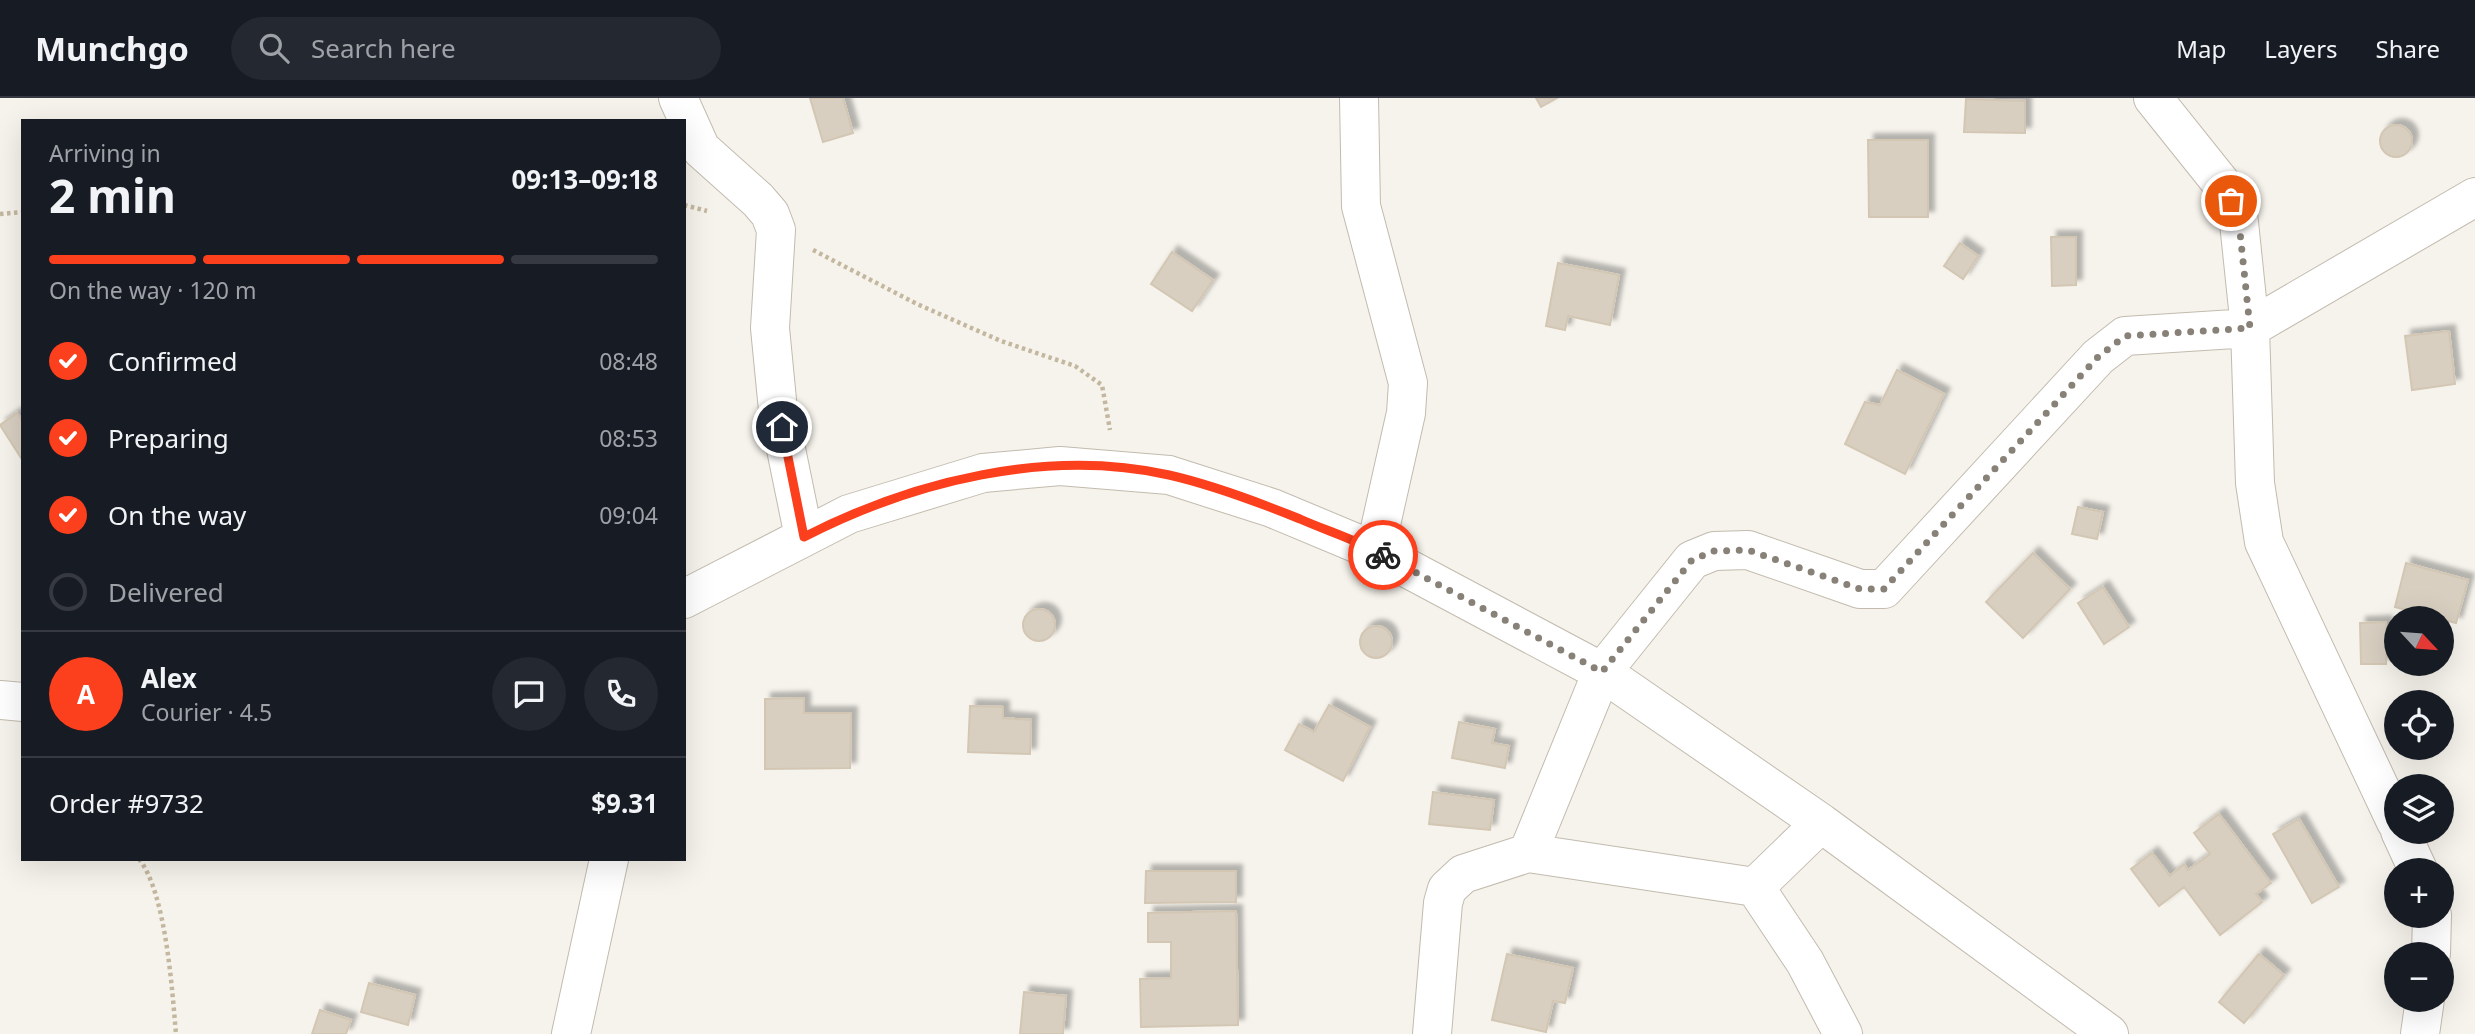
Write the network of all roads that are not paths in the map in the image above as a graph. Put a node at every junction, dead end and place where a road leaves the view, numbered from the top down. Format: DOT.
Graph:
graph roads {
  1 [pos="678,98"];
  2 [pos="1359,98"];
  3 [pos="2153,98"];
  4 [pos="2475,197"];
  5 [pos="2250,328"];
  6 [pos="804,537"];
  7 [pos="1375,551"];
  8 [pos="686,598"];
  9 [pos="1602,672"];
  10 [pos="0,700"];
  11 [pos="21,702"];
  12 [pos="2384,797"];
  13 [pos="1821,823"];
  14 [pos="1528,853"];
  15 [pos="609,861"];
  16 [pos="1755,887"];
  17 [pos="2423,1012"];
  18 [pos="571,1034"];
  19 [pos="1432,1034"];
  20 [pos="1843,1034"];
  21 [pos="2109,1034"];
  22 [pos="2420,1034"];
  1 -- 6 [label="street"];
  2 -- 7 [label="street"];
  3 -- 5 [label="street"];
  4 -- 5 [label="street"];
  5 -- 9 [label="street"];
  5 -- 12 [label="street"];
  6 -- 7 [label="street"];
  6 -- 8 [label="street"];
  7 -- 9 [label="street"];
  9 -- 13 [label="street"];
  9 -- 14 [label="street"];
  10 -- 11 [label="street"];
  13 -- 16 [label="street"];
  13 -- 21 [label="street"];
  14 -- 16 [label="street"];
  14 -- 19 [label="street"];
  15 -- 18 [label="street"];
  16 -- 20 [label="street"];
  17 -- 22 [label="street"];
}
